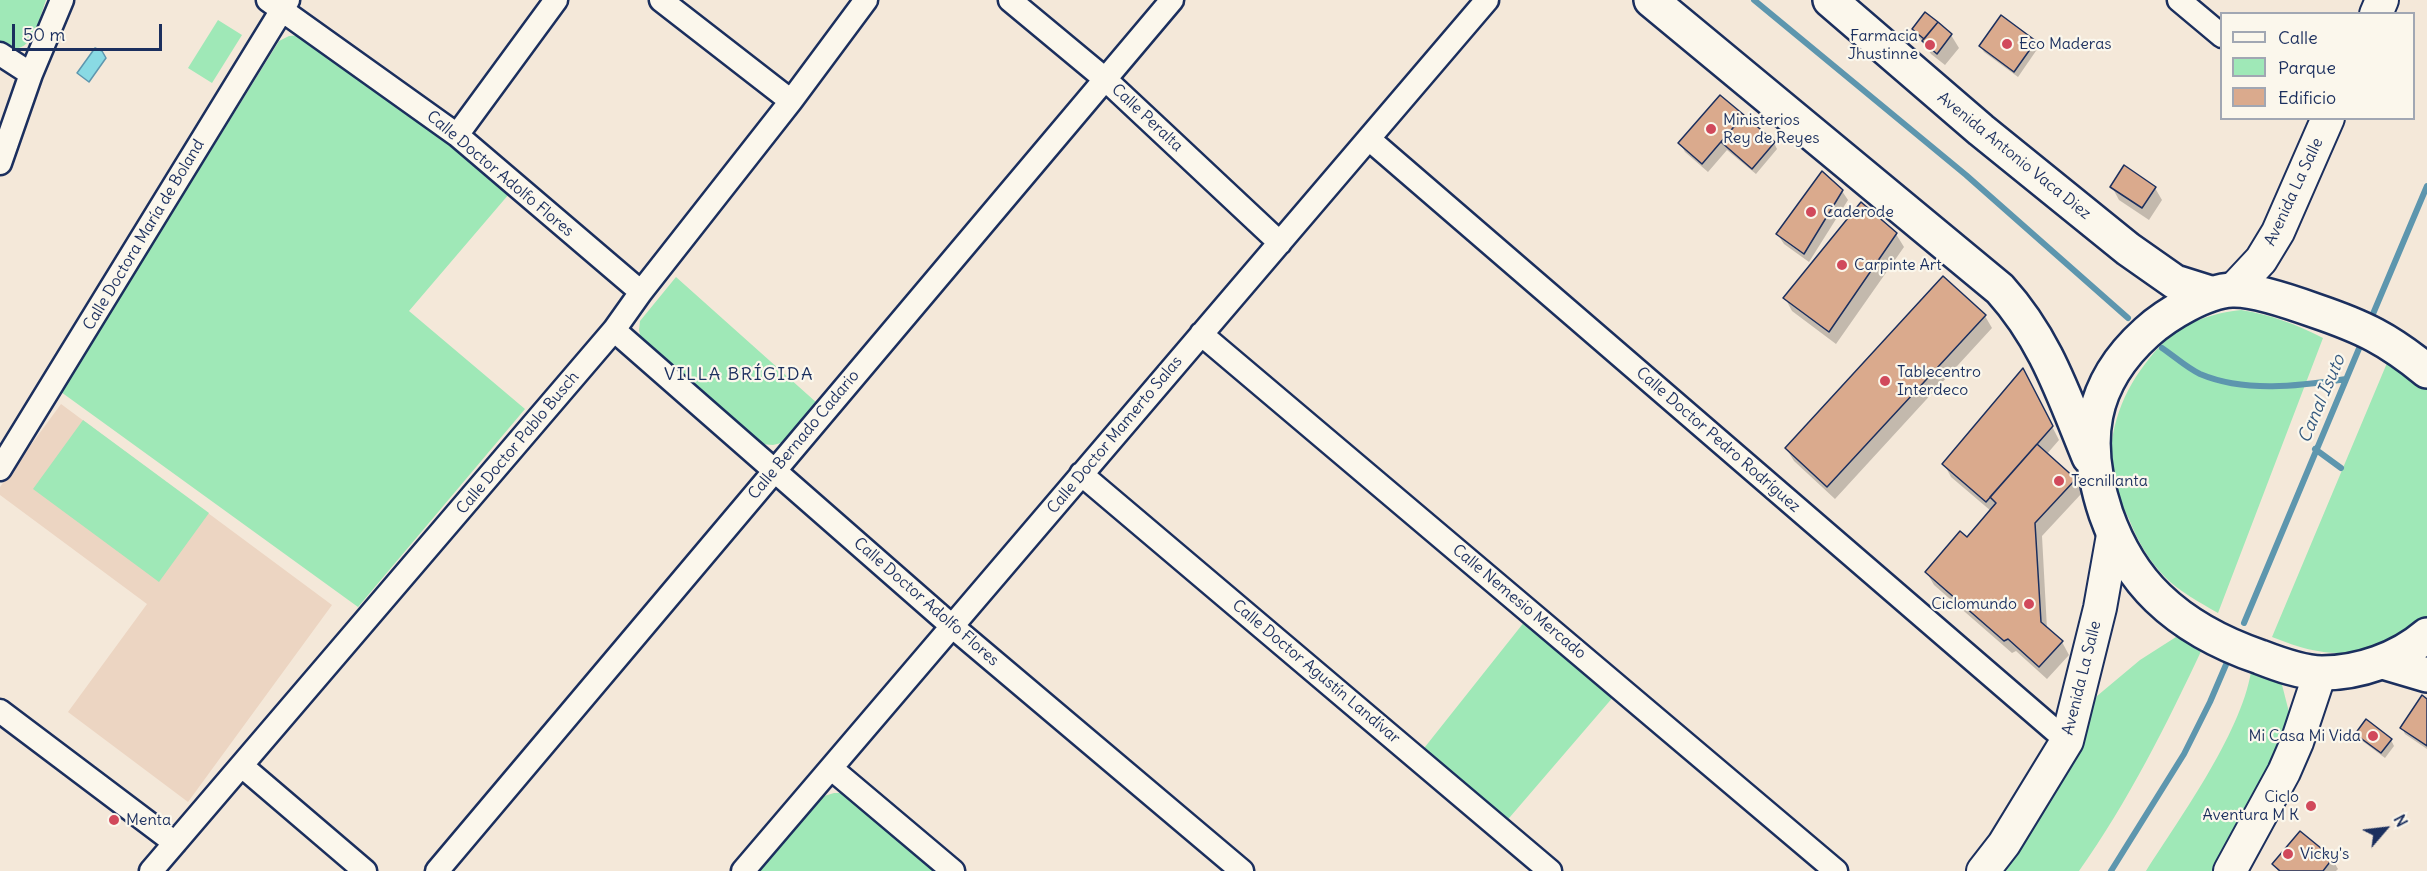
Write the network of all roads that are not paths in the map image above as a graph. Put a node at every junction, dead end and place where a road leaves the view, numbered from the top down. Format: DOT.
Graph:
graph roads {
  1 [pos="62,0"];
  2 [pos="556,0"];
  3 [pos="661,0"];
  4 [pos="866,0"];
  5 [pos="1010,0"];
  6 [pos="1172,0"];
  7 [pos="1487,0"];
  8 [pos="1652,0"];
  9 [pos="1830,0"];
  10 [pos="2179,0"];
  11 [pos="279,3"];
  12 [pos="2220,34"];
  13 [pos="0,54"];
  14 [pos="31,74"];
  15 [pos="1105,79"];
  16 [pos="791,101"];
  17 [pos="2323,121"];
  18 [pos="457,135"];
  19 [pos="1368,139"];
  20 [pos="0,163"];
  21 [pos="1280,243"];
  22 [pos="641,292"];
  23 [pos="2222,292"];
  24 [pos="614,330"];
  25 [pos="1201,334"];
  26 [pos="2416,362"];
  27 [pos="2092,464"];
  28 [pos="0,469"];
  29 [pos="775,470"];
  30 [pos="1082,474"];
  31 [pos="2114,535"];
  32 [pos="953,627"];
  33 [pos="2427,635"];
  34 [pos="2382,662"];
  35 [pos="2320,673"];
  36 [pos="2427,675"];
  37 [pos="0,711"];
  38 [pos="2067,741"];
  39 [pos="242,766"];
  40 [pos="832,769"];
  41 [pos="175,843"];
  42 [pos="151,871"];
  43 [pos="365,871"];
  44 [pos="437,871"];
  45 [pos="743,871"];
  46 [pos="953,871"];
  47 [pos="1242,871"];
  48 [pos="1550,871"];
  49 [pos="1836,871"];
  50 [pos="1983,871"];
  51 [pos="2230,871"];
  1 -- 14 [label="street"];
  2 -- 18 [label="street"];
  3 -- 16 [label="street"];
  4 -- 16 [label="street, Calle Doctor Pablo Busch"];
  5 -- 15 [label="street, Calle Peralta"];
  6 -- 15 [label="street, Calle Bernado Cadario"];
  7 -- 19 [label="street, Calle Doctor Mamerto Salas"];
  8 -- 27 [label="highway"];
  9 -- 23 [label="highway, Avenida Antonio Vaca Diez"];
  10 -- 12 [label="street"];
  11 -- 18 [label="street, Calle Doctor Adolfo Flores"];
  11 -- 28 [label="street, Calle Doctora María de Boland"];
  13 -- 14 [label="street"];
  14 -- 20 [label="street"];
  15 -- 21 [label="street, Calle Peralta"];
  15 -- 29 [label="street, Calle Bernado Cadario"];
  16 -- 22 [label="street, Calle Doctor Pablo Busch"];
  17 -- 23 [label="main road, Avenida La Salle"];
  18 -- 22 [label="street, Calle Doctor Adolfo Flores"];
  19 -- 21 [label="street, Calle Doctor Mamerto Salas"];
  19 -- 38 [label="street, Calle Doctor Pedro Rodríguez"];
  21 -- 25 [label="street, Calle Doctor Mamerto Salas"];
  22 -- 24 [label="street, Calle Doctor Pablo Busch"];
  23 -- 26 [label="highway, Avenida Antonio Vaca Diez"];
  23 -- 27 [label="highway"];
  24 -- 29 [label="street, Calle Doctor Adolfo Flores"];
  24 -- 39 [label="street, Calle Doctor Pablo Busch"];
  25 -- 30 [label="street, Calle Doctor Mamerto Salas"];
  25 -- 49 [label="street, Calle Nemesio Mercado"];
  27 -- 31 [label="highway"];
  29 -- 32 [label="street, Calle Doctor Adolfo Flores"];
  29 -- 44 [label="street, Calle Bernado Cadario"];
  30 -- 32 [label="street, Calle Doctor Mamerto Salas"];
  30 -- 48 [label="street, Calle Doctor Agustín Landívar"];
  31 -- 35 [label="highway"];
  31 -- 38 [label="main road, Avenida La Salle"];
  32 -- 40 [label="street, Calle Doctor Mamerto Salas"];
  32 -- 47 [label="street, Calle Doctor Adolfo Flores"];
  33 -- 34 [label="highway"];
  34 -- 35 [label="highway"];
  34 -- 36 [label="highway"];
  35 -- 51 [label="main road"];
  37 -- 41 [label="street"];
  38 -- 50 [label="main road, Avenida La Salle"];
  39 -- 41 [label="street, Calle Doctor Pablo Busch"];
  39 -- 43 [label="street"];
  40 -- 45 [label="street, Calle Doctor Mamerto Salas"];
  40 -- 46 [label="street"];
  41 -- 42 [label="street, Calle Doctor Pablo Busch"];
}
